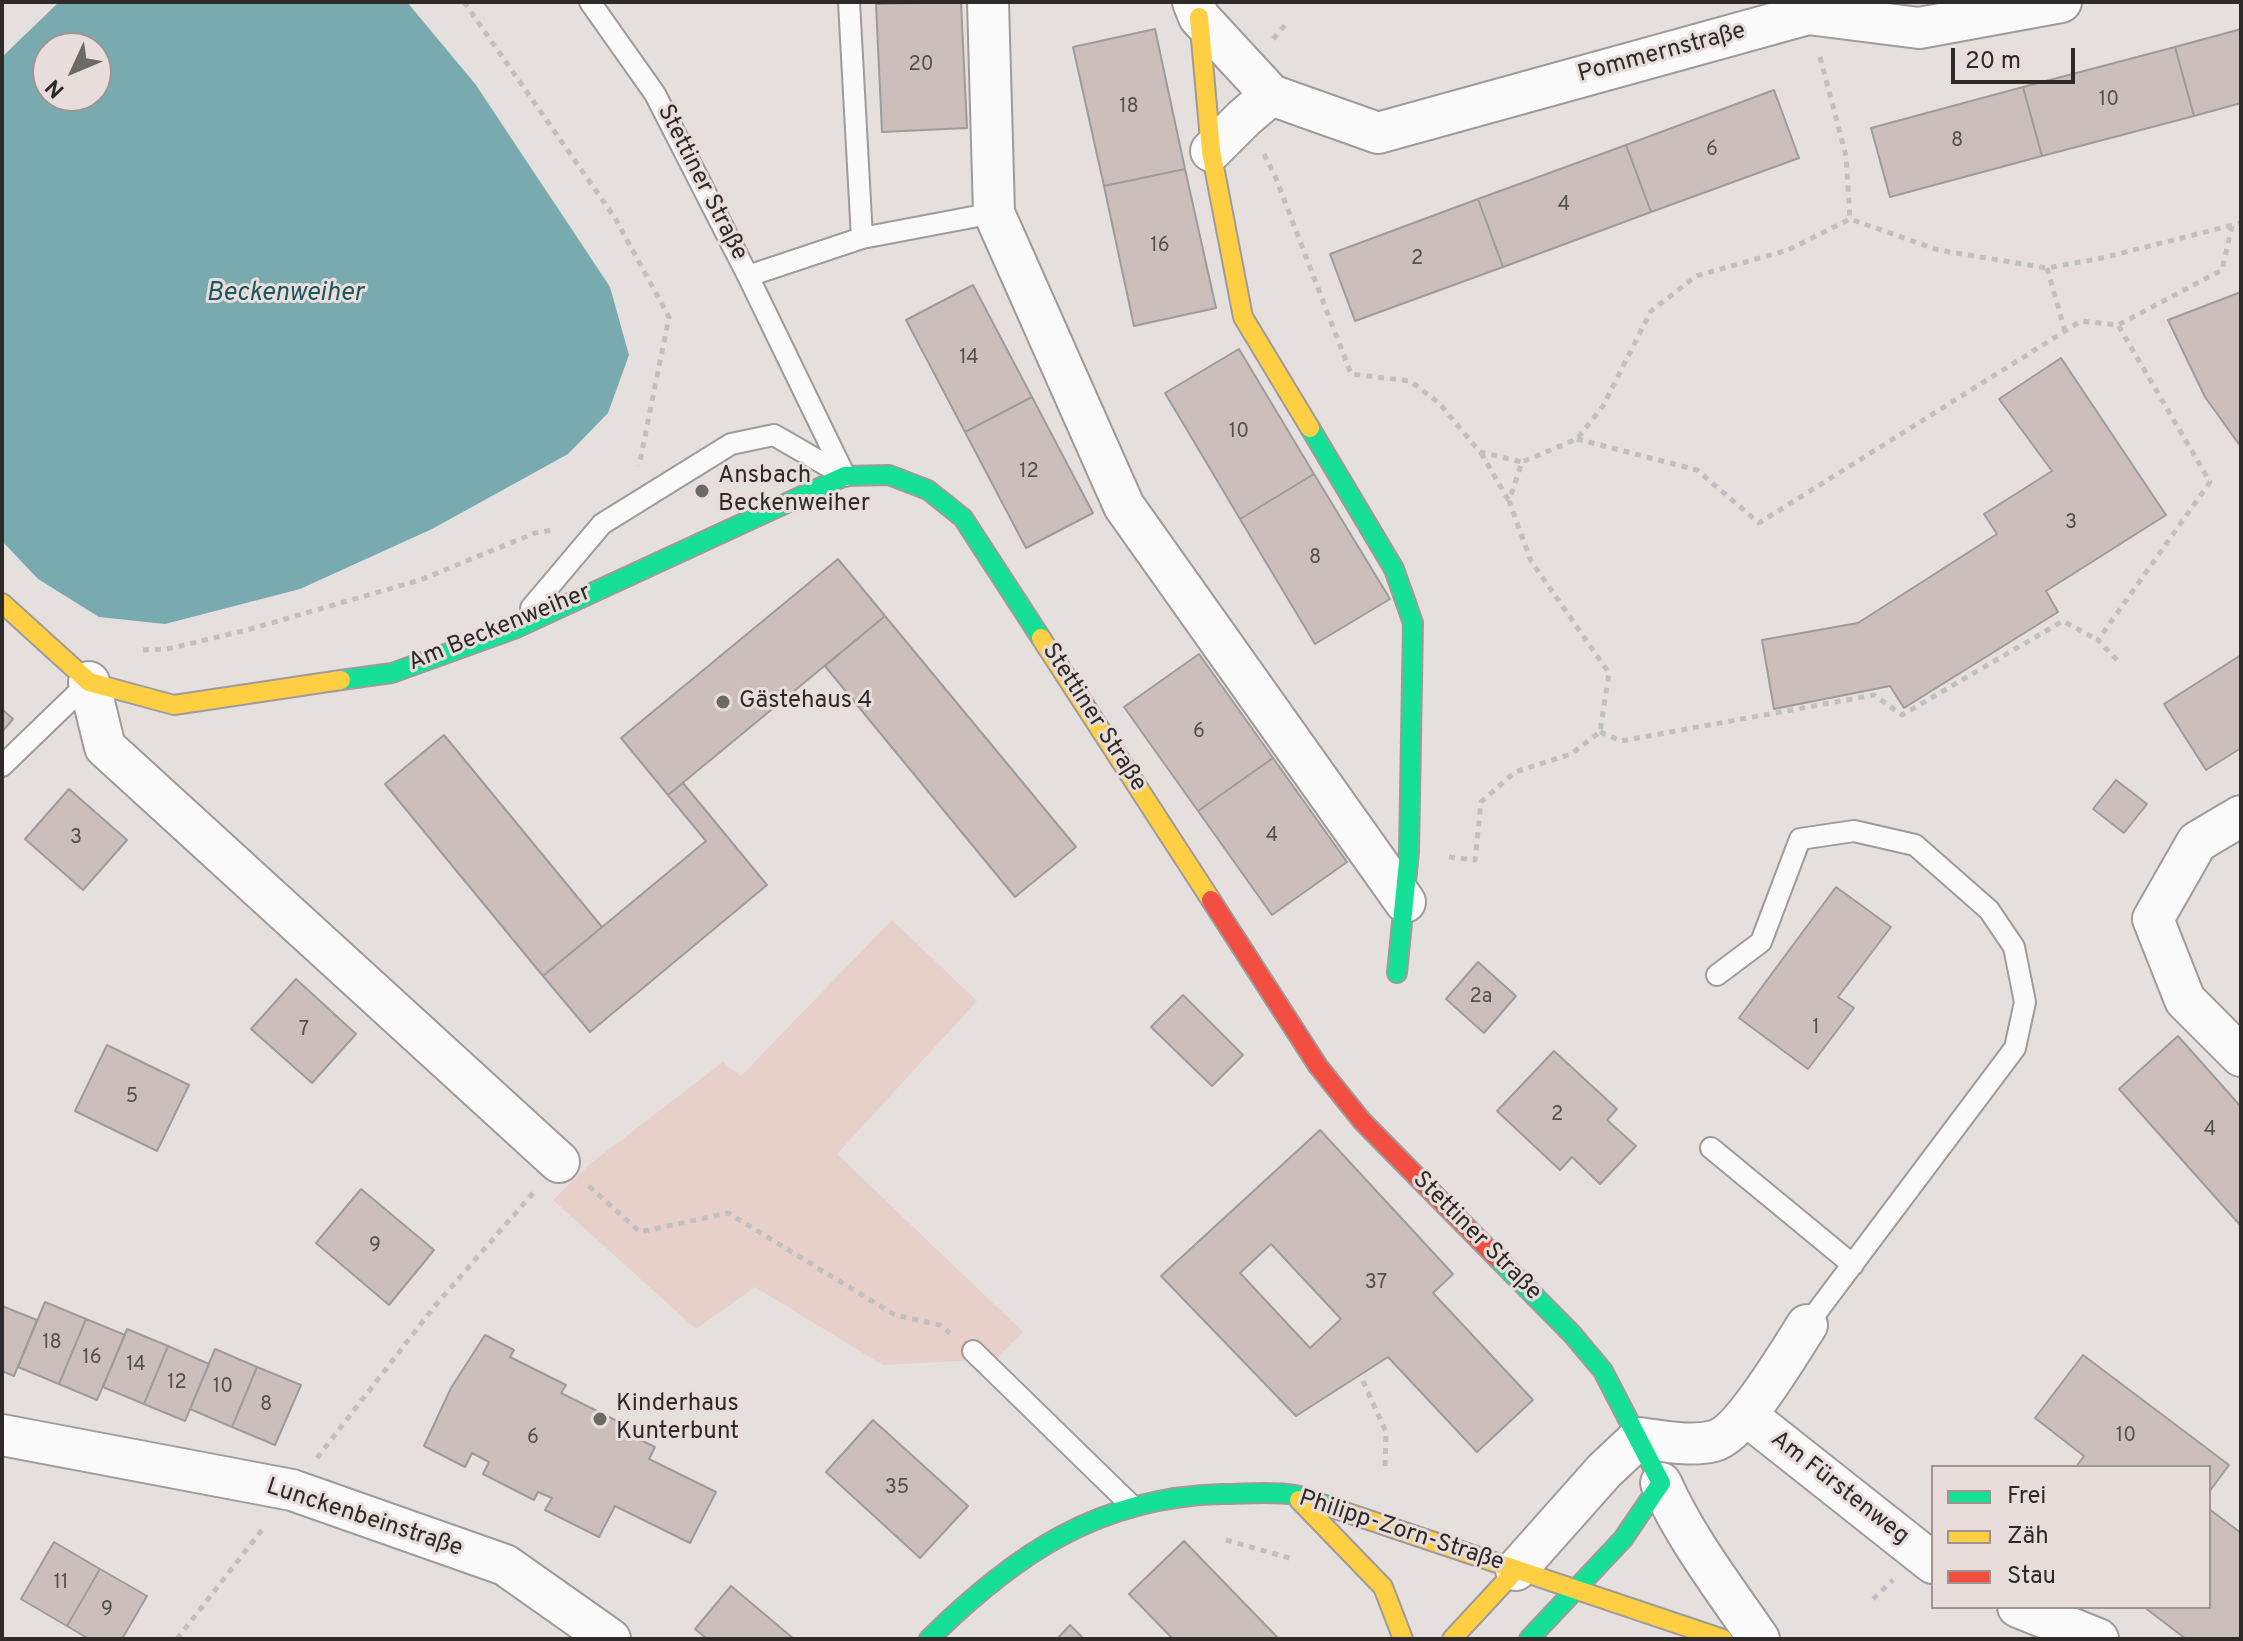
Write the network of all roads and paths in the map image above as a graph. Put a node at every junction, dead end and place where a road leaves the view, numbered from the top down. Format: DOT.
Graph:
graph roads {
  1 [pos="464,2"];
  2 [pos="590,2"];
  3 [pos="849,2"];
  4 [pos="988,2"];
  5 [pos="2061,2"];
  6 [pos="1196,9"];
  7 [pos="1808,14"];
  8 [pos="1287,23"];
  9 [pos="1254,94"];
  10 [pos="1211,151"];
  11 [pos="994,213"];
  12 [pos="1850,219"];
  13 [pos="2241,223"];
  14 [pos="2232,226"];
  15 [pos="862,238"];
  16 [pos="2047,268"];
  17 [pos="748,276"];
  18 [pos="2118,325"];
  19 [pos="2065,331"];
  20 [pos="1577,439"];
  21 [pos="1480,452"];
  22 [pos="1522,462"];
  23 [pos="845,476"];
  24 [pos="1509,501"];
  25 [pos="631,506"];
  26 [pos="602,524"];
  27 [pos="2,603"];
  28 [pos="514,629"];
  29 [pos="2098,640"];
  30 [pos="135,650"];
  31 [pos="2117,660"];
  32 [pos="89,682"];
  33 [pos="1600,732"];
  34 [pos="2,766"];
  35 [pos="2241,816"];
  36 [pos="1475,860"];
  37 [pos="1405,902"];
  38 [pos="1397,973"];
  39 [pos="1717,975"];
  40 [pos="2241,1056"];
  41 [pos="1711,1148"];
  42 [pos="559,1162"];
  43 [pos="1853,1265"];
  44 [pos="1807,1325"];
  45 [pos="973,1351"];
  46 [pos="1363,1381"];
  47 [pos="1746,1415"];
  48 [pos="2,1435"];
  49 [pos="1639,1438"];
  50 [pos="1385,1470"];
  51 [pos="1661,1483"];
  52 [pos="292,1490"];
  53 [pos="1294,1495"];
  54 [pos="1131,1506"];
  55 [pos="1217,1538"];
  56 [pos="1296,1560"];
  57 [pos="1931,1561"];
  58 [pos="1516,1570"];
  59 [pos="1577,1591"];
  60 [pos="2023,1609"];
  61 [pos="177,1639"];
  62 [pos="610,1639"];
  63 [pos="929,1639"];
  64 [pos="1403,1639"];
  65 [pos="1452,1639"];
  66 [pos="1529,1639"];
  67 [pos="1723,1639"];
  68 [pos="1759,1639"];
  69 [pos="2098,1639"];
  1 -- 25 [label="path"];
  2 -- 17 [label="lane, Stettiner Straße"];
  3 -- 15 [label="lane"];
  4 -- 11 [label="street"];
  5 -- 7 [label="street, Pommernstraße"];
  6 -- 9 [label="street"];
  6 -- 10 [label="street"];
  7 -- 9 [label="street, Pommernstraße"];
  7 -- 12 [label="path"];
  8 -- 9 [label="path"];
  9 -- 10 [label="street"];
  9 -- 21 [label="path"];
  10 -- 37 [label="street"];
  11 -- 15 [label="lane"];
  11 -- 37 [label="street"];
  12 -- 16 [label="path"];
  12 -- 20 [label="path"];
  13 -- 14 [label="path"];
  14 -- 16 [label="path"];
  14 -- 18 [label="path"];
  15 -- 17 [label="lane"];
  16 -- 19 [label="path"];
  17 -- 23 [label="lane, Stettiner Straße"];
  18 -- 19 [label="path"];
  18 -- 29 [label="path"];
  19 -- 20 [label="path"];
  20 -- 22 [label="path"];
  21 -- 22 [label="path"];
  21 -- 24 [label="path"];
  22 -- 24 [label="path"];
  23 -- 25 [label="lane"];
  23 -- 28 [label="street, Am Beckenweiher"];
  23 -- 49 [label="street, Stettiner Straße"];
  24 -- 33 [label="path"];
  25 -- 26 [label="lane"];
  26 -- 28 [label="lane"];
  26 -- 30 [label="path"];
  27 -- 32 [label="street, Am Beckenweiher"];
  28 -- 32 [label="street, Am Beckenweiher"];
  29 -- 31 [label="path"];
  29 -- 33 [label="path"];
  32 -- 34 [label="lane"];
  32 -- 42 [label="street"];
  33 -- 36 [label="path"];
  35 -- 40 [label="street"];
  37 -- 38 [label="street"];
  39 -- 43 [label="lane"];
  41 -- 43 [label="lane"];
  42 -- 45 [label="path"];
  42 -- 52 [label="path"];
  43 -- 44 [label="lane"];
  44 -- 47 [label="street, Am Fürstenweg"];
  45 -- 54 [label="lane"];
  46 -- 50 [label="path"];
  47 -- 49 [label="street, Am Fürstenweg"];
  47 -- 57 [label="street, Am Fürstenweg"];
  48 -- 52 [label="street, Lunckenbeinstraße"];
  49 -- 51 [label="street, Stettiner Straße"];
  49 -- 58 [label="street"];
  51 -- 59 [label="street"];
  51 -- 68 [label="street, Stettiner Straße"];
  52 -- 61 [label="path"];
  52 -- 62 [label="street, Lunckenbeinstraße"];
  53 -- 54 [label="street, Philipp-Zorn-Straße"];
  53 -- 58 [label="street, Philipp-Zorn-Straße"];
  53 -- 64 [label="street"];
  54 -- 63 [label="street, Philipp-Zorn-Straße"];
  55 -- 56 [label="path"];
  58 -- 59 [label="street, Philipp-Zorn-Straße"];
  58 -- 65 [label="street"];
  59 -- 66 [label="street"];
  59 -- 67 [label="street, Philipp-Zorn-Straße"];
  60 -- 69 [label="street"];
}
